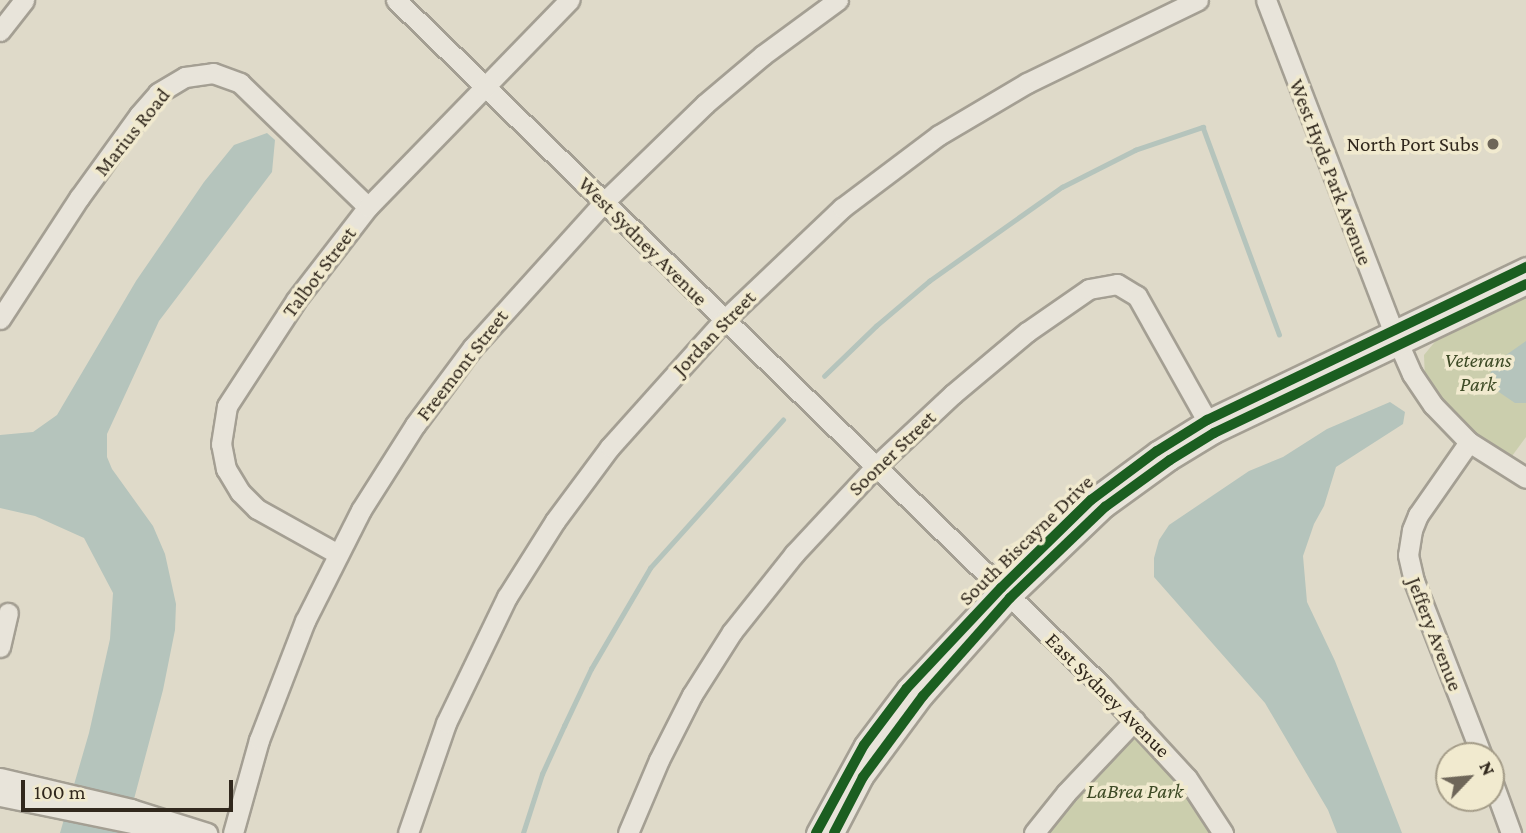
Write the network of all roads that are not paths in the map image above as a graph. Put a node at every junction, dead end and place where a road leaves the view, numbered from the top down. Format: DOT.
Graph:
graph roads {
  1 [pos="24,0"];
  2 [pos="396,0"];
  3 [pos="569,0"];
  4 [pos="838,0"];
  5 [pos="1198,0"];
  6 [pos="1266,0"];
  7 [pos="0,31"];
  8 [pos="484,85"];
  9 [pos="604,202"];
  10 [pos="368,207"];
  11 [pos="1526,267"];
  12 [pos="1526,284"];
  13 [pos="0,319"];
  14 [pos="724,320"];
  15 [pos="1395,338"];
  16 [pos="1210,427"];
  17 [pos="1469,442"];
  18 [pos="875,467"];
  19 [pos="1526,478"];
  20 [pos="338,554"];
  21 [pos="1005,593"];
  22 [pos="8,613"];
  23 [pos="0,647"];
  24 [pos="1135,720"];
  25 [pos="1477,742"];
  26 [pos="0,778"];
  27 [pos="0,796"];
  28 [pos="42,796"];
  29 [pos="1503,812"];
  30 [pos="130,817"];
  31 [pos="181,833"];
  32 [pos="207,833"];
  33 [pos="233,833"];
  34 [pos="408,833"];
  35 [pos="628,833"];
  36 [pos="816,833"];
  37 [pos="834,833"];
  38 [pos="1034,833"];
  39 [pos="1223,833"];
  40 [pos="1511,833"];
  1 -- 7 [label="street"];
  2 -- 8 [label="street, West Sydney Avenue"];
  3 -- 8 [label="street, Talbot Street"];
  4 -- 9 [label="street, Freemont Street"];
  5 -- 14 [label="street, Jordan Street"];
  6 -- 15 [label="street, West Hyde Park Avenue"];
  8 -- 9 [label="street, West Sydney Avenue"];
  8 -- 10 [label="street, Talbot Street"];
  9 -- 14 [label="street, West Sydney Avenue"];
  9 -- 20 [label="street, Freemont Street"];
  10 -- 13 [label="street, Marius Road"];
  10 -- 20 [label="street, Talbot Street"];
  11 -- 15 [label="street, South Biscayne Drive"];
  12 -- 15 [label="street, South Biscayne Drive"];
  14 -- 18 [label="street, West Sydney Avenue"];
  14 -- 34 [label="street, Jordan Street"];
  15 -- 16 [label="street, South Biscayne Drive"];
  15 -- 17 [label="street, West Hyde Park Avenue"];
  16 -- 18 [label="street, Sooner Street"];
  16 -- 21 [label="street, South Biscayne Drive"];
  17 -- 19 [label="street, West Hyde Park Avenue"];
  17 -- 25 [label="street, Jeffery Avenue"];
  18 -- 21 [label="street, West Sydney Avenue"];
  18 -- 35 [label="street, Sooner Street"];
  20 -- 33 [label="street, Freemont Street"];
  21 -- 24 [label="street, East Sydney Avenue"];
  21 -- 36 [label="street, South Biscayne Drive"];
  21 -- 37 [label="street, South Biscayne Drive"];
  22 -- 23 [label="street"];
  24 -- 38 [label="street"];
  24 -- 39 [label="street, East Sydney Avenue"];
  26 -- 28 [label="street"];
  27 -- 28 [label="street"];
  28 -- 30 [label="street"];
  29 -- 40 [label="street"];
  30 -- 31 [label="street"];
  30 -- 32 [label="street"];
}
